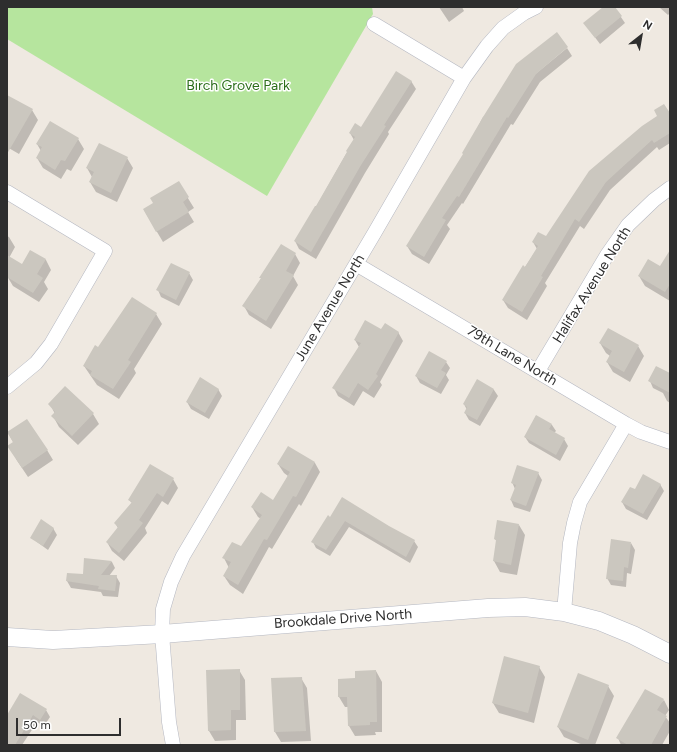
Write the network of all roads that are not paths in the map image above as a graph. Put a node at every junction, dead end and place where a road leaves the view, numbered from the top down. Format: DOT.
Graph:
graph roads {
  1 [pos="530,8"];
  2 [pos="374,24"];
  3 [pos="464,78"];
  4 [pos="670,188"];
  5 [pos="7,192"];
  6 [pos="356,264"];
  7 [pos="538,371"];
  8 [pos="7,387"];
  9 [pos="626,424"];
  10 [pos="670,442"];
  11 [pos="564,612"];
  12 [pos="162,634"];
  13 [pos="7,637"];
  14 [pos="670,654"];
  15 [pos="173,745"];
  1 -- 3 [label="street, June Avenue North"];
  2 -- 3 [label="street"];
  3 -- 6 [label="street, June Avenue North"];
  4 -- 7 [label="street, Halifax Avenue North"];
  5 -- 8 [label="street"];
  6 -- 7 [label="street, 79th Lane North"];
  6 -- 12 [label="street, June Avenue North"];
  7 -- 9 [label="street, 79th Lane North"];
  9 -- 10 [label="street, 79th Lane North"];
  9 -- 11 [label="street"];
  11 -- 12 [label="street, Brookdale Drive North"];
  11 -- 14 [label="street, Brookdale Drive North"];
  12 -- 13 [label="street, Brookdale Drive North"];
  12 -- 15 [label="street, June Avenue North"];
}
